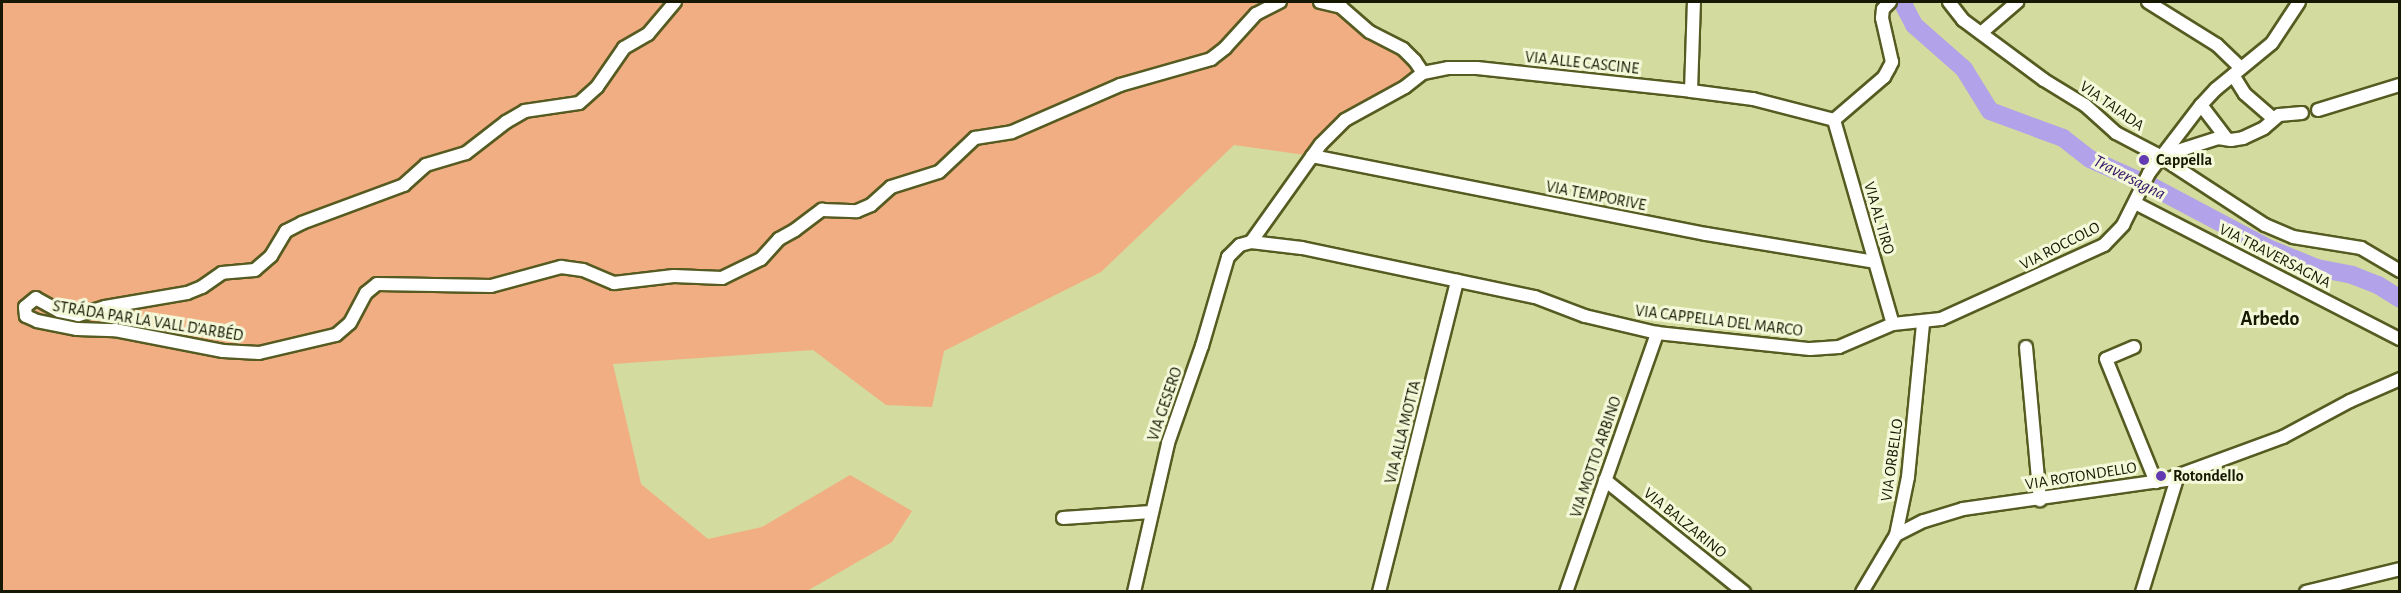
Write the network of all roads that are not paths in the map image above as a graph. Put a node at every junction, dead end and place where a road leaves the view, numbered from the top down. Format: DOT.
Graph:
graph roads {
  1 [pos="675,2"];
  2 [pos="1280,2"];
  3 [pos="1320,2"];
  4 [pos="1694,2"];
  5 [pos="1949,2"];
  6 [pos="2018,2"];
  7 [pos="2148,2"];
  8 [pos="2299,2"];
  9 [pos="1888,3"];
  10 [pos="1981,33"];
  11 [pos="2237,71"];
  12 [pos="1423,73"];
  13 [pos="2400,85"];
  14 [pos="1691,91"];
  15 [pos="2201,105"];
  16 [pos="2318,110"];
  17 [pos="2302,113"];
  18 [pos="2272,118"];
  19 [pos="1834,120"];
  20 [pos="2227,139"];
  21 [pos="1312,156"];
  22 [pos="2161,157"];
  23 [pos="2136,200"];
  24 [pos="1251,242"];
  25 [pos="1875,262"];
  26 [pos="2400,271"];
  27 [pos="1457,281"];
  28 [pos="1936,321"];
  29 [pos="1923,323"];
  30 [pos="1893,324"];
  31 [pos="1657,333"];
  32 [pos="2400,339"];
  33 [pos="2026,346"];
  34 [pos="2134,347"];
  35 [pos="2400,379"];
  36 [pos="2178,475"];
  37 [pos="1605,480"];
  38 [pos="2156,482"];
  39 [pos="2040,500"];
  40 [pos="1151,512"];
  41 [pos="1063,518"];
  42 [pos="1896,535"];
  43 [pos="2400,569"];
  44 [pos="1134,591"];
  45 [pos="1379,591"];
  46 [pos="1566,591"];
  47 [pos="1744,591"];
  48 [pos="1862,591"];
  49 [pos="2142,591"];
  50 [pos="2306,591"];
  1 -- 2 [label="street, STRÁDA PAR LA VALL D'ARBÉD"];
  3 -- 12 [label="street"];
  4 -- 14 [label="street"];
  5 -- 10 [label="street, VIA TAIADA"];
  6 -- 10 [label="street"];
  7 -- 11 [label="street"];
  8 -- 11 [label="street, VIA ROCCOLO"];
  9 -- 19 [label="street"];
  10 -- 22 [label="street, VIA TAIADA"];
  11 -- 15 [label="street, VIA ROCCOLO"];
  11 -- 18 [label="street"];
  12 -- 14 [label="street, VIA ALLE CASCINE"];
  12 -- 21 [label="street, VIA ALLE CASCINE"];
  13 -- 16 [label="street"];
  14 -- 19 [label="street, VIA ALLE CASCINE"];
  15 -- 20 [label="street"];
  15 -- 22 [label="street, VIA ROCCOLO"];
  17 -- 18 [label="street"];
  18 -- 20 [label="street"];
  19 -- 25 [label="street, VIA AL TIRO"];
  20 -- 22 [label="street"];
  21 -- 24 [label="street, VIA ALLE CASCINE"];
  21 -- 25 [label="street, VIA TEMPORIVE"];
  22 -- 23 [label="street, VIA ROCCOLO"];
  22 -- 26 [label="street, VIA TAIADA"];
  23 -- 28 [label="street, VIA ROCCOLO"];
  23 -- 32 [label="street, VIA TRAVERSAGNA"];
  24 -- 27 [label="street, VIA CAPPELLA DEL MARCO"];
  24 -- 40 [label="street, VIA GESERO"];
  25 -- 30 [label="street, VIA AL TIRO"];
  27 -- 31 [label="street, VIA CAPPELLA DEL MARCO"];
  27 -- 45 [label="street, VIA ALLA MOTTA"];
  28 -- 29 [label="street, VIA CAPPELLA DEL MARCO"];
  29 -- 30 [label="street, VIA CAPPELLA DEL MARCO"];
  29 -- 42 [label="street, VIA ORBELLO"];
  30 -- 31 [label="street, VIA CAPPELLA DEL MARCO"];
  31 -- 37 [label="street, VIA MOTTO ARBINO"];
  33 -- 39 [label="street"];
  34 -- 38 [label="street"];
  35 -- 36 [label="street, VIA ROTONDELLO"];
  36 -- 38 [label="street, VIA ROTONDELLO"];
  36 -- 49 [label="street"];
  37 -- 46 [label="street, VIA MOTTO ARBINO"];
  37 -- 47 [label="street, VIA BALZARINO"];
  38 -- 39 [label="street, VIA ROTONDELLO"];
  39 -- 42 [label="street, VIA ROTONDELLO"];
  40 -- 41 [label="street"];
  40 -- 44 [label="street, VIA GESERO"];
  42 -- 48 [label="street, VIA ORBELLO"];
  43 -- 50 [label="street"];
}
